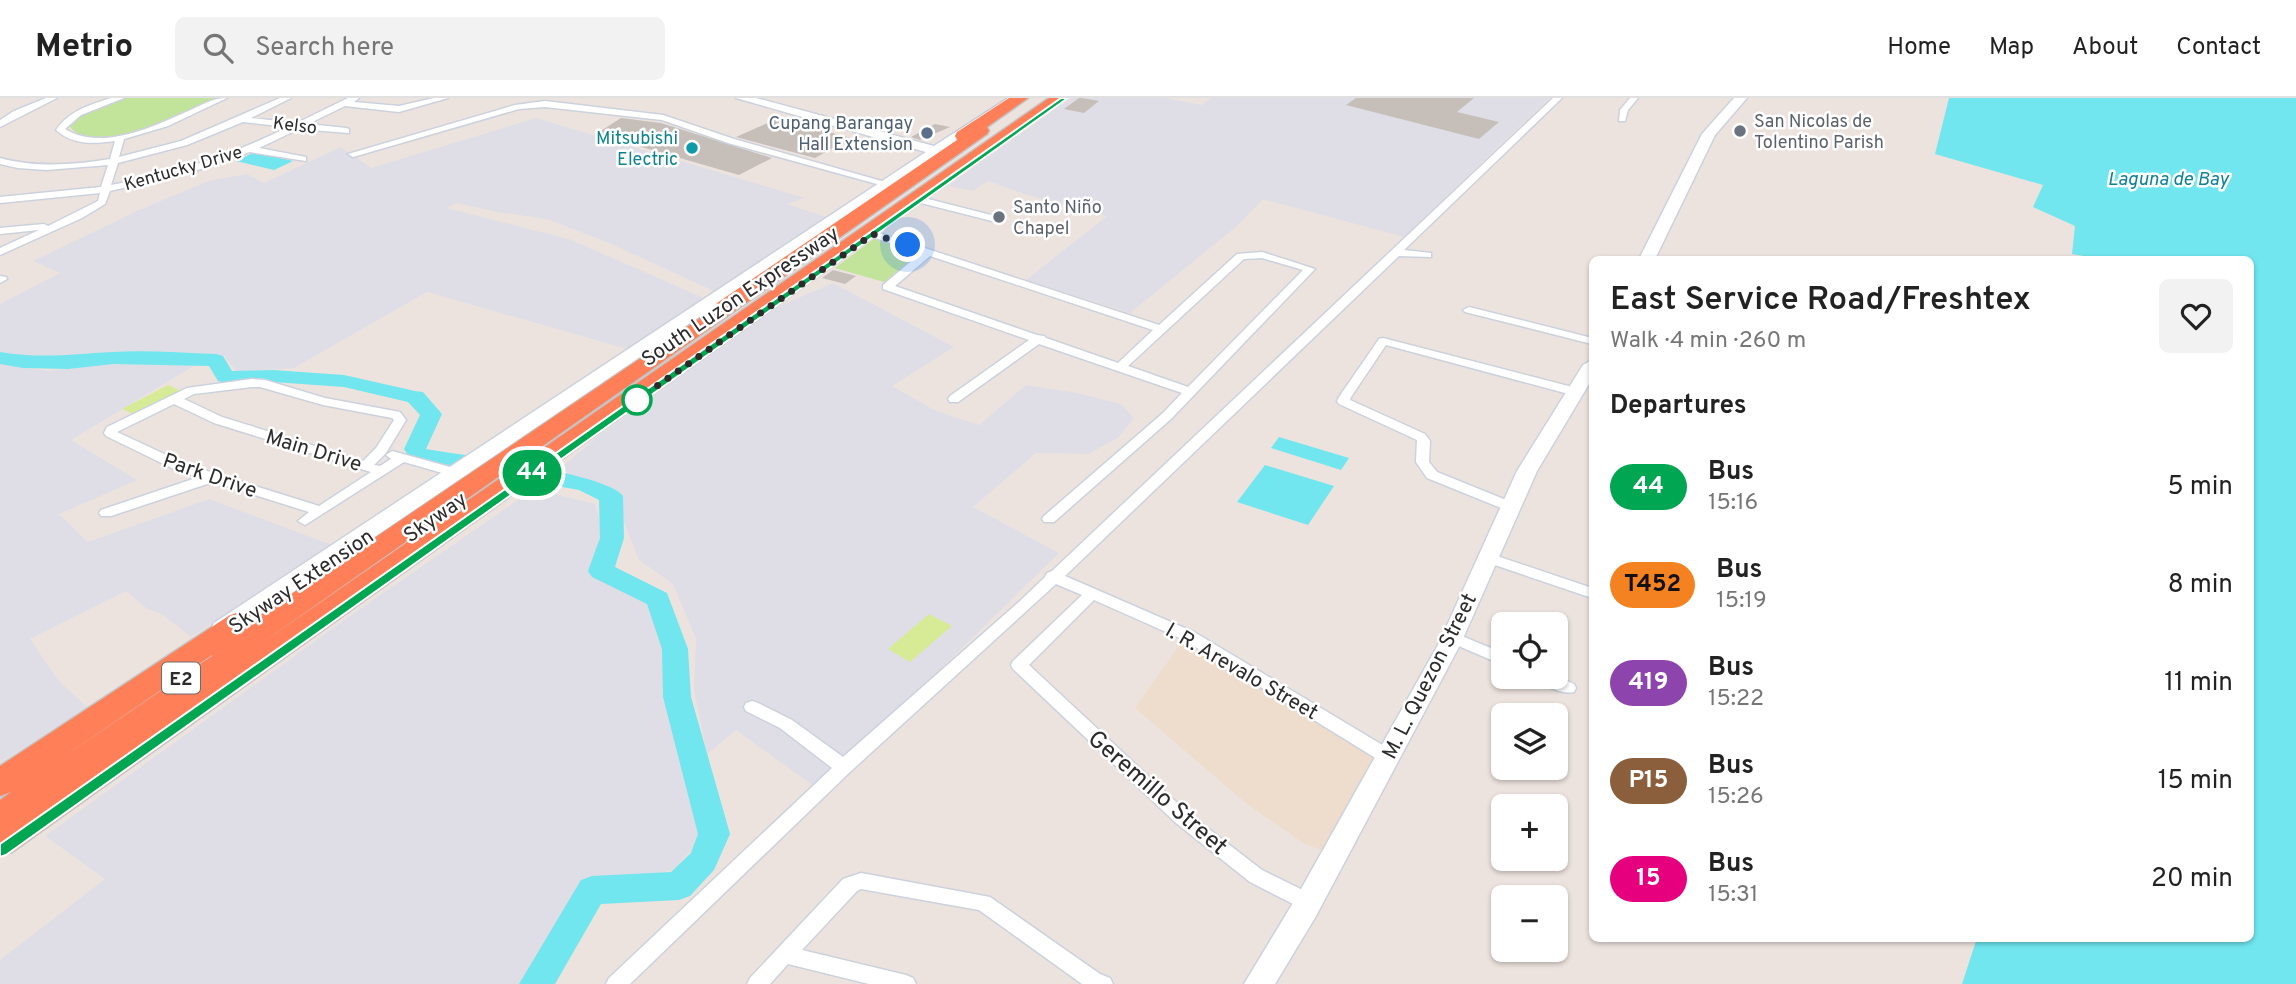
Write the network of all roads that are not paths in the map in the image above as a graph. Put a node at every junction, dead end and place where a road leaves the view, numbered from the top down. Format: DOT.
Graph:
graph roads {
  1 [pos="53,98"];
  2 [pos="116,98"];
  3 [pos="223,98"];
  4 [pos="286,98"];
  5 [pos="355,98"];
  6 [pos="444,98"];
  7 [pos="742,98"];
  8 [pos="764,98"];
  9 [pos="1018,98"];
  10 [pos="1029,98"];
  11 [pos="1035,98"];
  12 [pos="1042,98"];
  13 [pos="1050,98"];
  14 [pos="1059,98"];
  15 [pos="1065,98"];
  16 [pos="1558,98"];
  17 [pos="1634,98"];
  18 [pos="1741,98"];
  19 [pos="343,103"];
  20 [pos="802,112"];
  21 [pos="244,119"];
  22 [pos="1622,120"];
  23 [pos="0,124"];
  24 [pos="299,126"];
  25 [pos="346,131"];
  26 [pos="120,138"];
  27 [pos="250,149"];
  28 [pos="939,150"];
  29 [pos="353,154"];
  30 [pos="303,159"];
  31 [pos="0,161"];
  32 [pos="114,162"];
  33 [pos="887,184"];
  34 [pos="103,190"];
  35 [pos="0,200"];
  36 [pos="920,200"];
  37 [pos="992,218"];
  38 [pos="59,225"];
  39 [pos="0,231"];
  40 [pos="873,234"];
  41 [pos="0,252"];
  42 [pos="929,252"];
  43 [pos="1394,252"];
  44 [pos="1427,255"];
  45 [pos="1649,256"];
  46 [pos="1469,310"];
  47 [pos="1160,329"];
  48 [pos="1040,338"];
  49 [pos="1589,340"];
  50 [pos="1119,368"];
  51 [pos="1589,370"];
  52 [pos="1190,392"];
  53 [pos="1576,392"];
  54 [pos="173,399"];
  55 [pos="954,399"];
  56 [pos="381,450"];
  57 [pos="400,459"];
  58 [pos="368,465"];
  59 [pos="497,469"];
  60 [pos="382,471"];
  61 [pos="215,477"];
  62 [pos="1511,507"];
  63 [pos="320,511"];
  64 [pos="106,513"];
  65 [pos="1049,519"];
  66 [pos="304,521"];
  67 [pos="1488,558"];
  68 [pos="1052,576"];
  69 [pos="1589,592"];
  70 [pos="1091,595"];
  71 [pos="1452,637"];
  72 [pos="1491,654"];
  73 [pos="752,708"];
  74 [pos="1388,757"];
  75 [pos="844,767"];
  76 [pos="0,781"];
  77 [pos="0,801"];
  78 [pos="0,807"];
  79 [pos="0,817"];
  80 [pos="0,829"];
  81 [pos="0,842"];
  82 [pos="0,850"];
  83 [pos="1308,902"];
  84 [pos="787,955"];
  85 [pos="1096,983"];
  86 [pos="616,984"];
  87 [pos="757,984"];
  88 [pos="906,984"];
  89 [pos="1259,984"];
  1 -- 23 [label="street"];
  2 -- 26 [label="street"];
  3 -- 26 [label="street"];
  4 -- 21 [label="street"];
  5 -- 19 [label="street, Kentucky Drive"];
  6 -- 19 [label="street"];
  7 -- 20 [label="main road"];
  8 -- 20 [label="main road"];
  9 -- 28 [label="main road"];
  9 -- 76 [label="highway, Skyway Extension / E2"];
  10 -- 59 [label="highway, South Luzon Expressway / E2"];
  11 -- 78 [label="highway, Skyway / E2"];
  12 -- 79 [label="highway, Skyway / E2"];
  13 -- 59 [label="highway, South Luzon Expressway / E2"];
  14 -- 81 [label="highway, Skyway Extension / E2"];
  15 -- 36 [label="main road"];
  16 -- 43 [label="street"];
  17 -- 22 [label="street"];
  18 -- 45 [label="main road"];
  19 -- 24 [label="street, Kentucky Drive"];
  20 -- 28 [label="main road"];
  21 -- 24 [label="street, Kelso"];
  21 -- 32 [label="street"];
  24 -- 25 [label="street, Kelso"];
  24 -- 27 [label="street, Kentucky Drive"];
  26 -- 32 [label="street"];
  27 -- 30 [label="street"];
  27 -- 34 [label="street, Kentucky Drive"];
  28 -- 33 [label="main road"];
  29 -- 33 [label="street"];
  31 -- 32 [label="street"];
  32 -- 34 [label="street"];
  33 -- 59 [label="main road"];
  34 -- 35 [label="street, Kentucky Drive"];
  34 -- 38 [label="street"];
  36 -- 37 [label="street"];
  36 -- 40 [label="main road"];
  38 -- 39 [label="street"];
  38 -- 41 [label="street"];
  40 -- 42 [label="street"];
  40 -- 59 [label="main road"];
  42 -- 47 [label="street"];
  42 -- 48 [label="street"];
  43 -- 44 [label="street"];
  43 -- 68 [label="street"];
  46 -- 49 [label="street"];
  47 -- 50 [label="street"];
  47 -- 52 [label="street"];
  48 -- 50 [label="street"];
  48 -- 55 [label="street"];
  50 -- 52 [label="street"];
  51 -- 53 [label="main road, M. L. Quezon Street"];
  52 -- 65 [label="street"];
  53 -- 62 [label="main road, M. L. Quezon Street"];
  53 -- 62 [label="street"];
  54 -- 56 [label="street"];
  54 -- 58 [label="street, Main Drive"];
  54 -- 61 [label="street, Park Drive"];
  56 -- 57 [label="street"];
  56 -- 58 [label="street"];
  57 -- 59 [label="street"];
  57 -- 60 [label="street, Main Drive"];
  58 -- 60 [label="street, Main Drive"];
  59 -- 76 [label="main road"];
  59 -- 77 [label="highway, South Luzon Expressway / E2"];
  59 -- 80 [label="highway, South Luzon Expressway / E2"];
  59 -- 82 [label="main road"];
  60 -- 63 [label="street"];
  61 -- 63 [label="street, Park Drive"];
  61 -- 64 [label="street"];
  62 -- 67 [label="main road, M. L. Quezon Street"];
  63 -- 66 [label="street"];
  67 -- 69 [label="street"];
  67 -- 71 [label="main road, M. L. Quezon Street"];
  68 -- 70 [label="street, I. R. Arevalo Street"];
  68 -- 75 [label="street"];
  70 -- 74 [label="street, I. R. Arevalo Street"];
  70 -- 83 [label="street, Geremillo Street"];
  71 -- 72 [label="street"];
  71 -- 74 [label="main road, M. L. Quezon Street"];
  73 -- 75 [label="street"];
  74 -- 83 [label="main road, M. L. Quezon Street"];
  75 -- 86 [label="street"];
  83 -- 89 [label="main road, M. L. Quezon Street"];
  84 -- 85 [label="street"];
  84 -- 87 [label="street"];
  84 -- 88 [label="street"];
}
